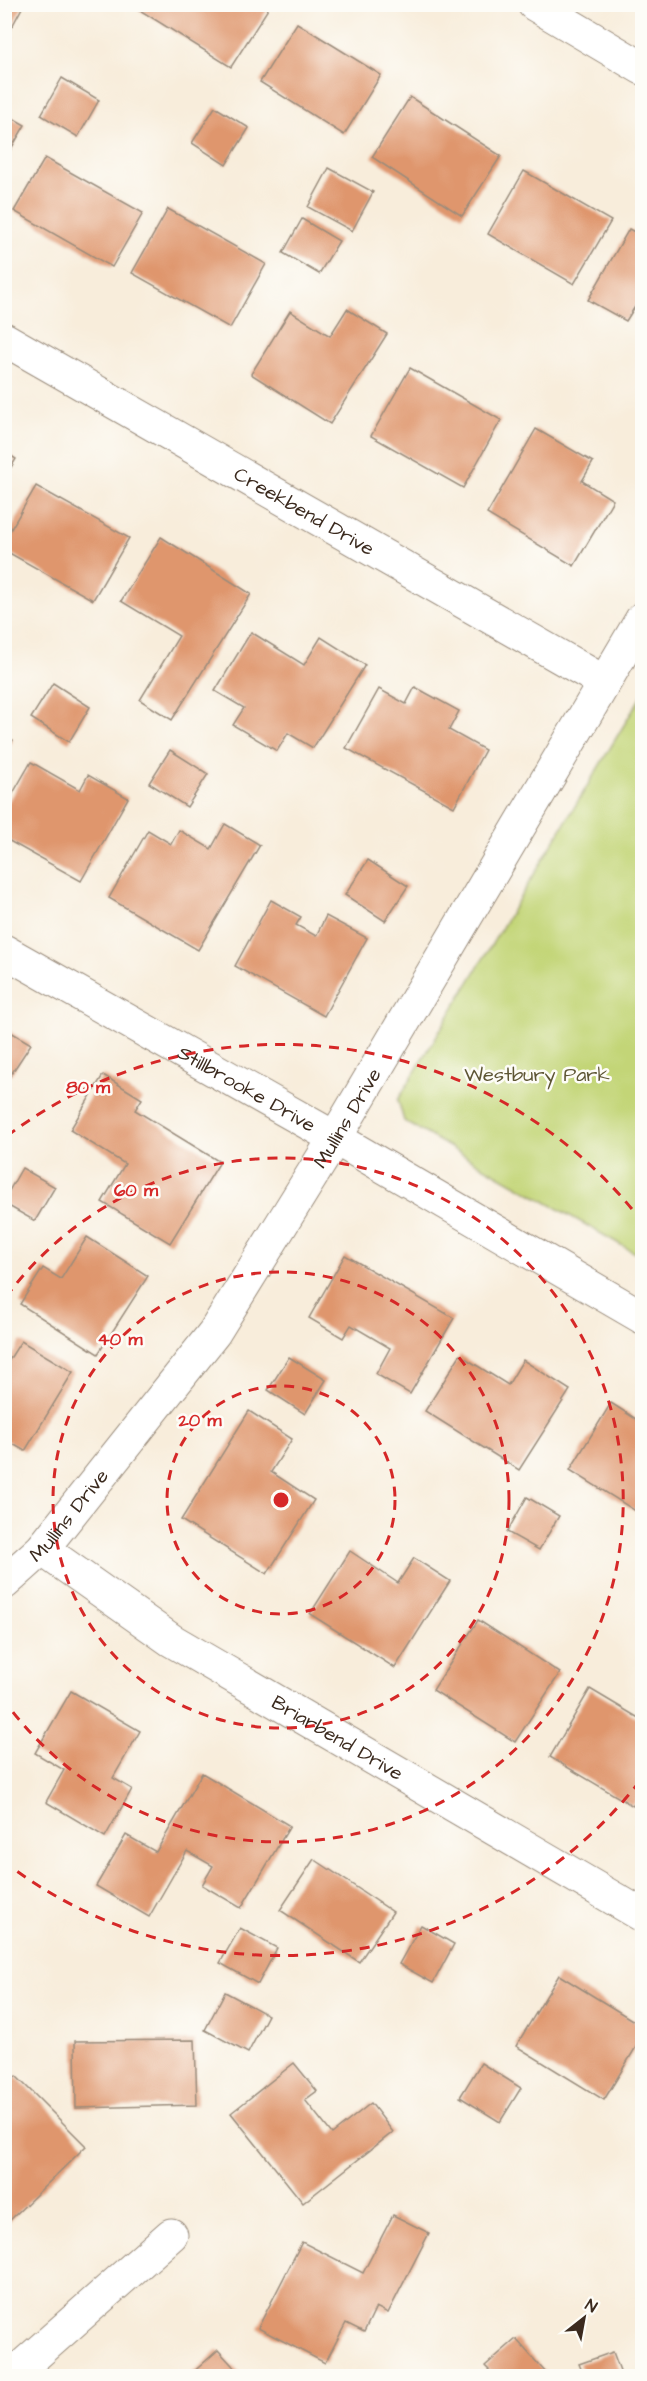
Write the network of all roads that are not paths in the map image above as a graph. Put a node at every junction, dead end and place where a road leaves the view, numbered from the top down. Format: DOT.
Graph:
graph roads {
  1 [pos="534,4"];
  2 [pos="642,68"];
  3 [pos="4,339"];
  4 [pos="642,619"];
  5 [pos="604,682"];
  6 [pos="4,951"];
  7 [pos="335,1138"];
  8 [pos="642,1317"];
  9 [pos="42,1549"];
  10 [pos="4,1582"];
  11 [pos="642,1915"];
  12 [pos="171,2235"];
  13 [pos="14,2369"];
  1 -- 2 [label="street"];
  3 -- 5 [label="street, Creekbend Drive"];
  4 -- 5 [label="street, Mullins Drive"];
  5 -- 7 [label="street, Mullins Drive"];
  6 -- 7 [label="street, Stillbrooke Drive"];
  7 -- 8 [label="street, Stillbrooke Drive"];
  7 -- 9 [label="street, Mullins Drive"];
  9 -- 10 [label="street, Mullins Drive"];
  9 -- 11 [label="street, Briarbend Drive"];
  12 -- 13 [label="street"];
}
